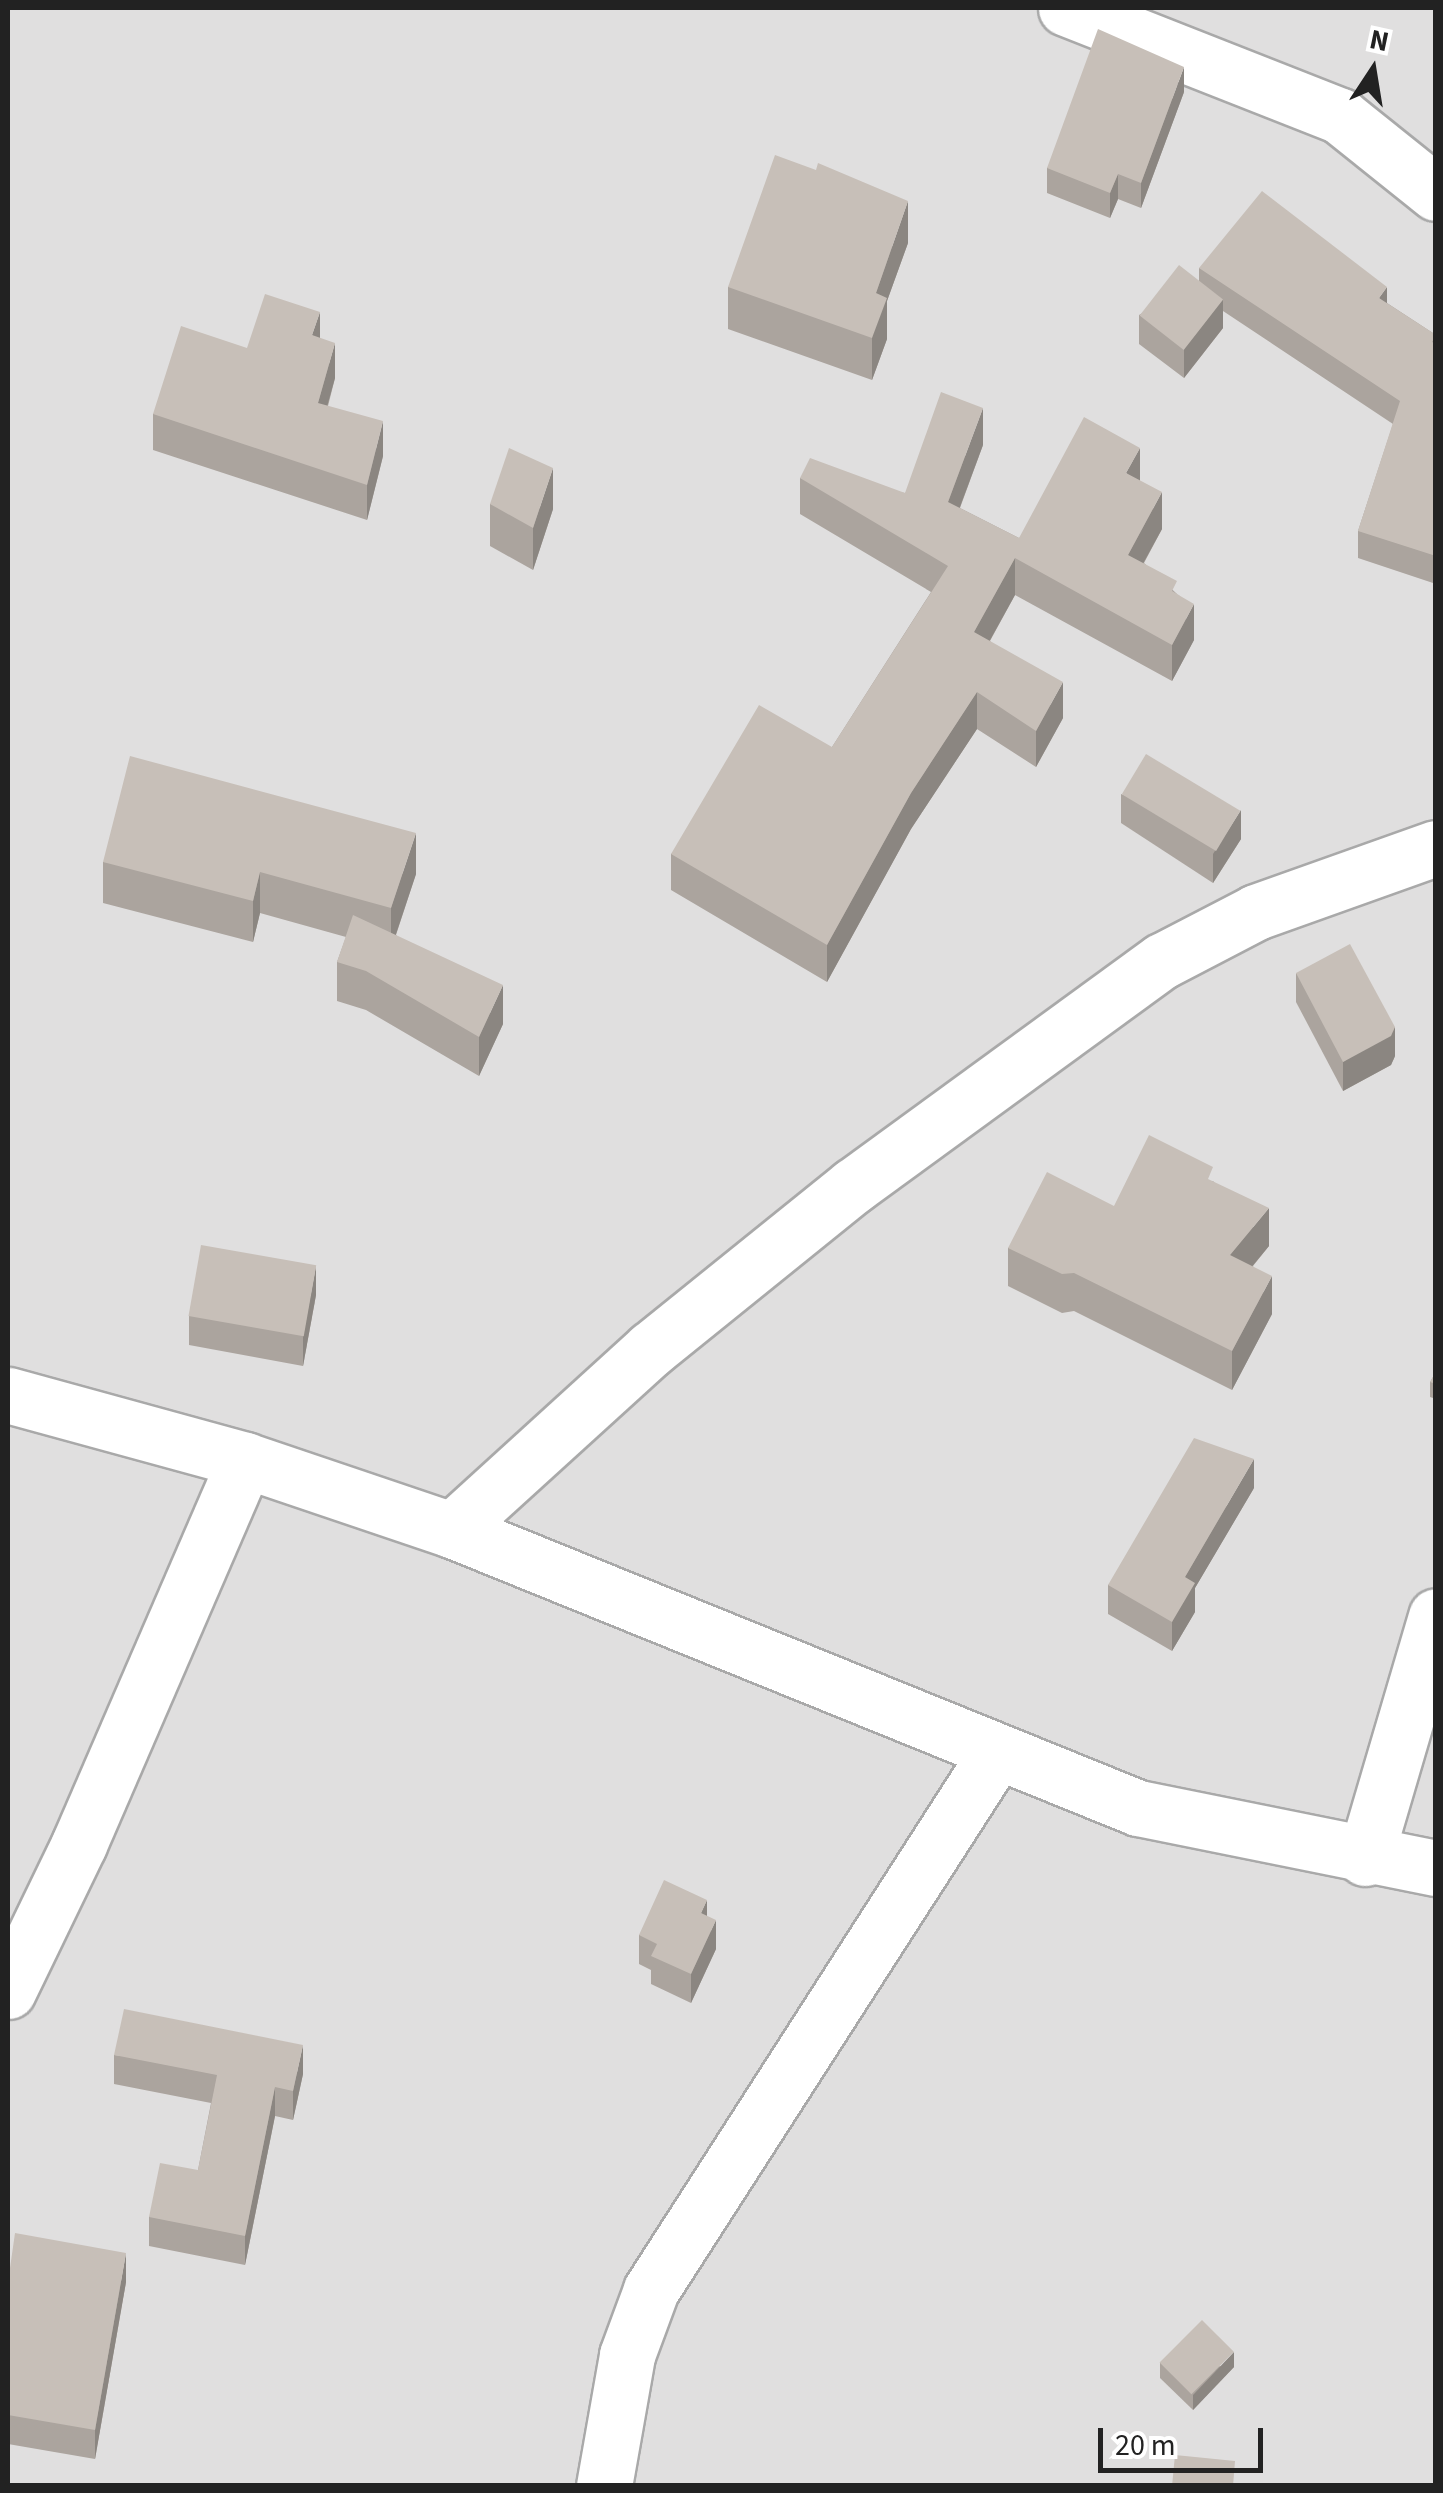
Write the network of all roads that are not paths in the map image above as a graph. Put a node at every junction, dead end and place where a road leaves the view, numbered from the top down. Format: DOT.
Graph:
graph roads {
  1 [pos="1066,8"];
  2 [pos="1436,193"];
  3 [pos="1436,848"];
  4 [pos="8,1396"];
  5 [pos="245,1460"];
  6 [pos="452,1530"];
  7 [pos="1436,1616"];
  8 [pos="995,1755"];
  9 [pos="1365,1858"];
  10 [pos="1436,1868"];
  11 [pos="8,1991"];
  12 [pos="604,2486"];
  1 -- 2 [label="street"];
  3 -- 6 [label="street"];
  4 -- 5 [label="street"];
  5 -- 6 [label="street"];
  5 -- 11 [label="street"];
  6 -- 8 [label="street"];
  7 -- 9 [label="street"];
  8 -- 9 [label="street"];
  8 -- 12 [label="street"];
  9 -- 10 [label="street"];
}
